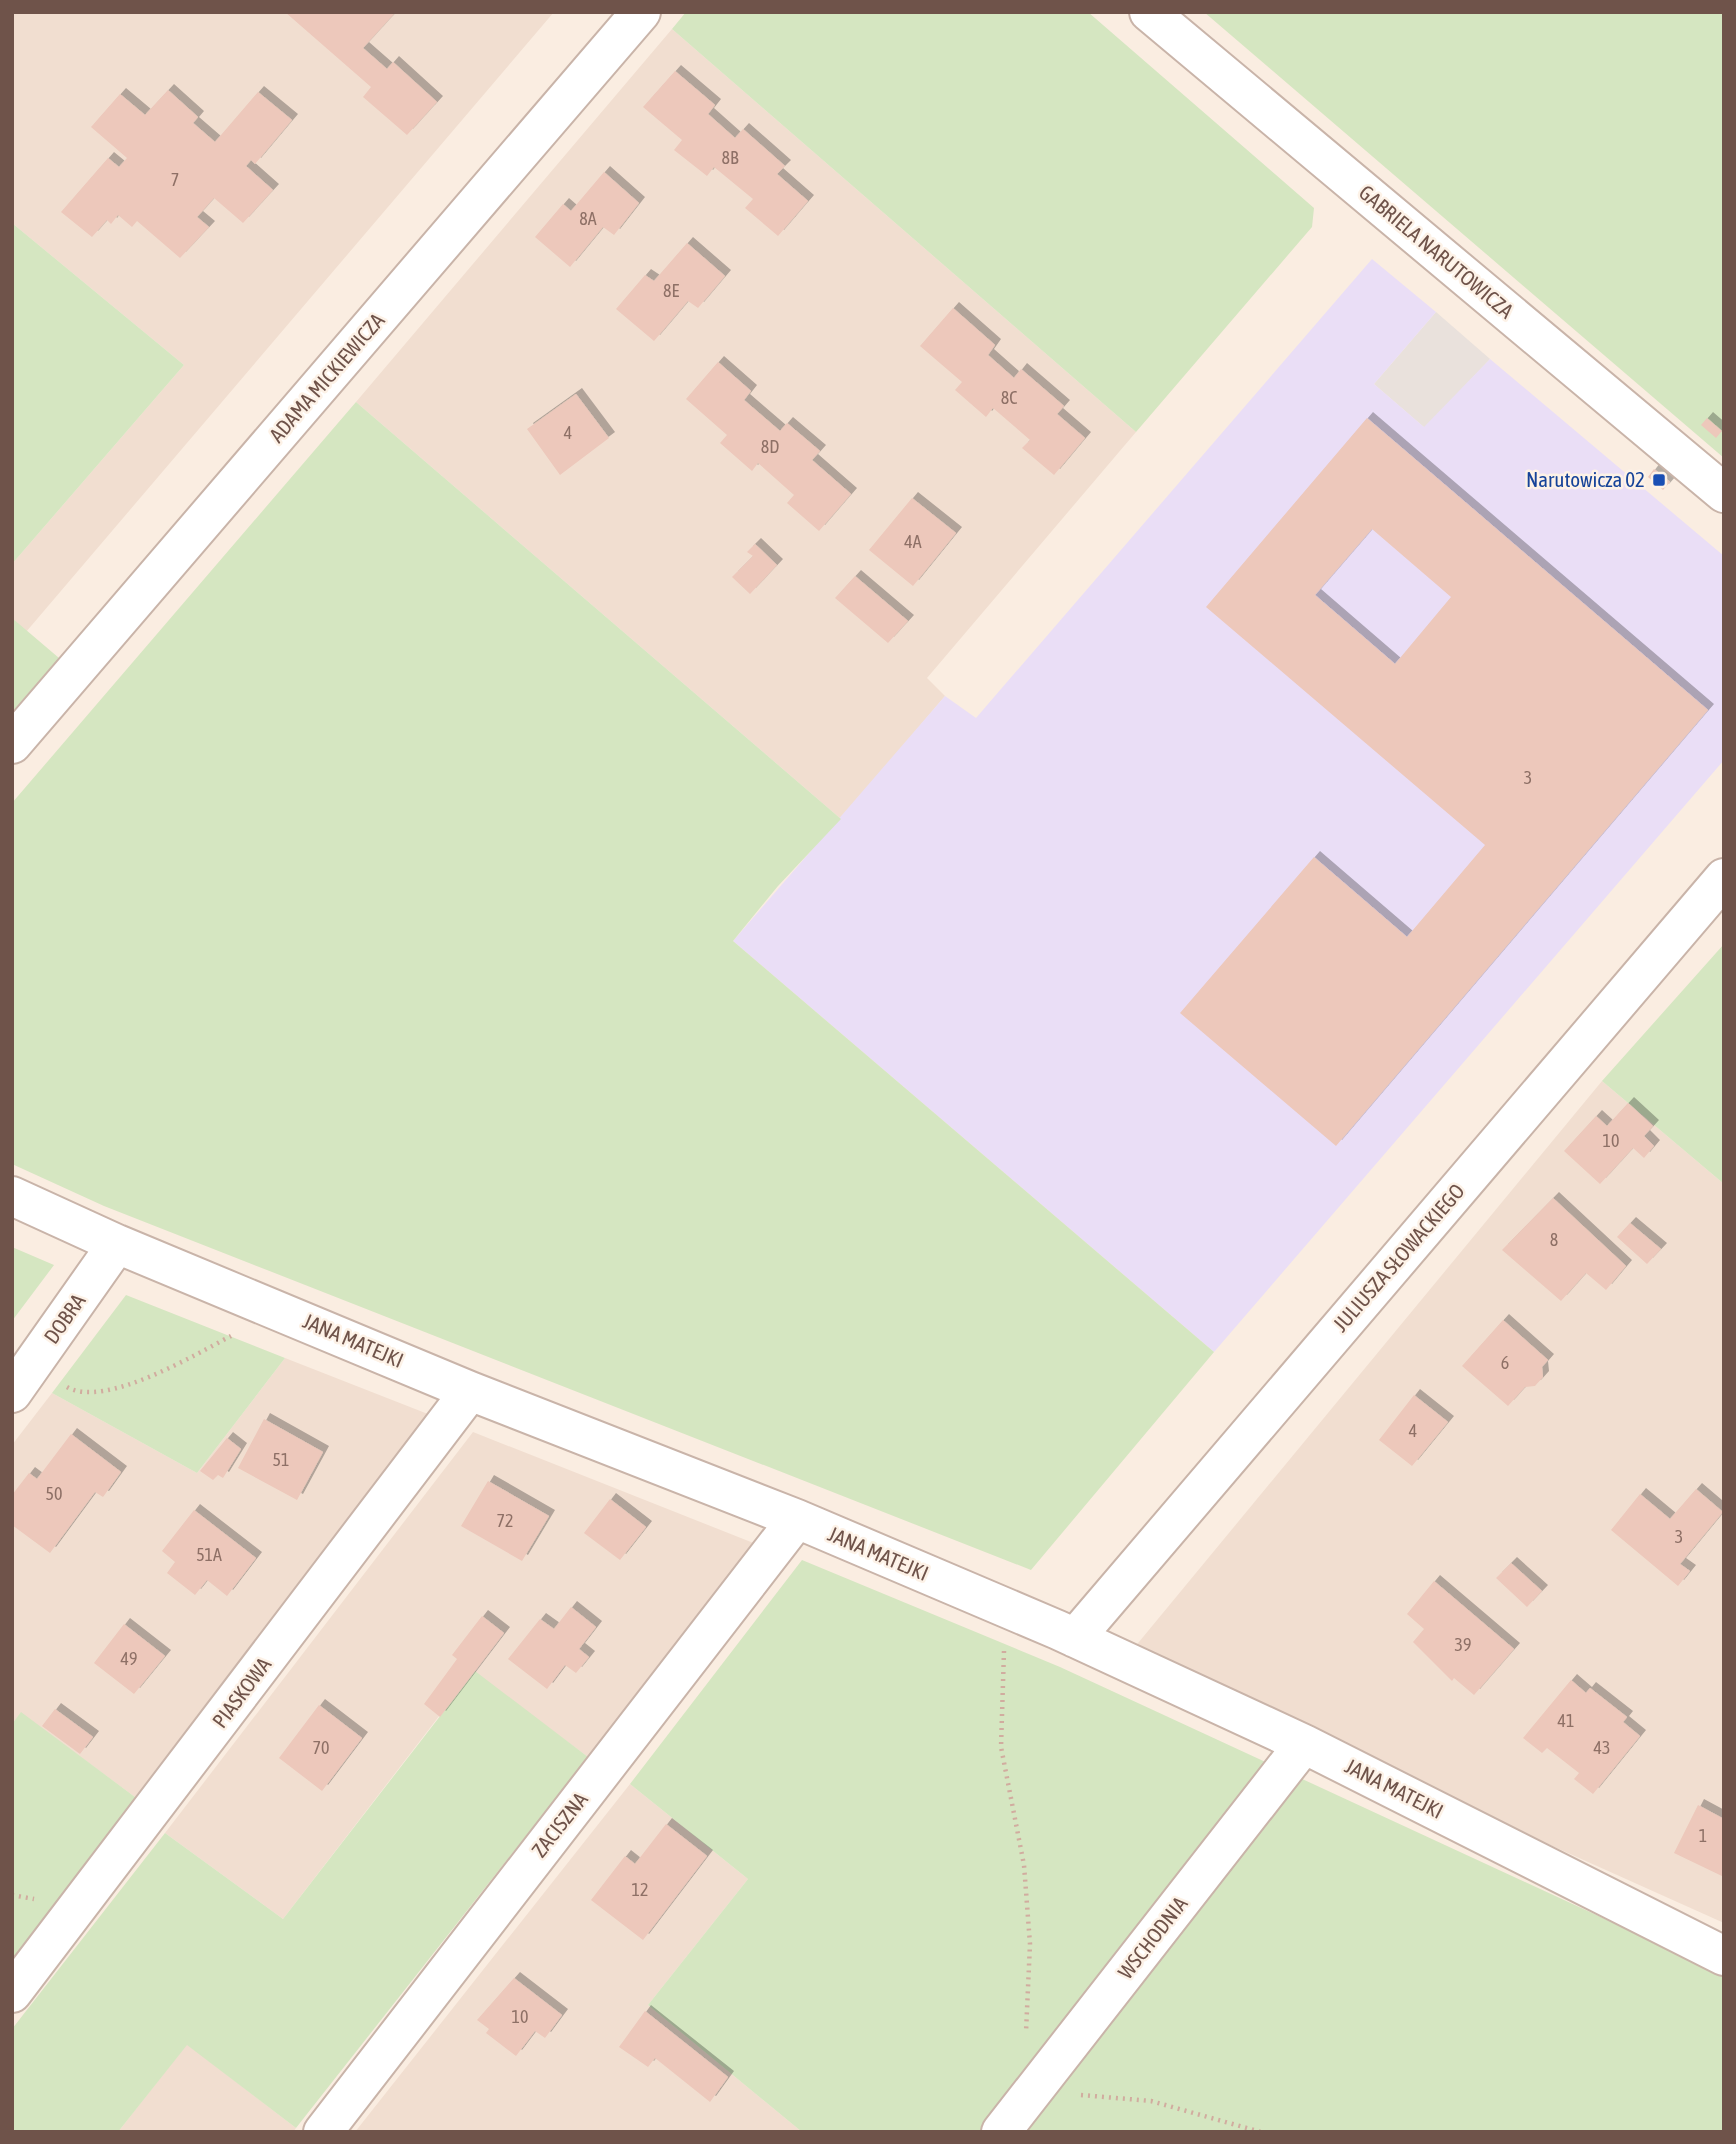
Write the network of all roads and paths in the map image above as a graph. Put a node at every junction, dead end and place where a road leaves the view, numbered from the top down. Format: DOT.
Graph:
graph roads {
  1 [pos="641,12"];
  2 [pos="1149,12"];
  3 [pos="1724,493"];
  4 [pos="12,744"];
  5 [pos="1724,878"];
  6 [pos="12,1196"];
  7 [pos="117,1244"];
  8 [pos="271,1306"];
  9 [pos="22,1379"];
  10 [pos="470,1391"];
  11 [pos="797,1518"];
  12 [pos="1005,1609"];
  13 [pos="1075,1638"];
  14 [pos="1304,1744"];
  15 [pos="1724,1956"];
  16 [pos="12,1993"];
  17 [pos="1033,2090"];
  18 [pos="323,2132"];
  19 [pos="1001,2132"];
  20 [pos="1261,2132"];
  1 -- 4 [label="street, ADAMA MICKIEWICZA"];
  2 -- 3 [label="street, GABRIELA NARUTOWICZA"];
  5 -- 13 [label="street, JULIUSZA SŁOWACKIEGO"];
  6 -- 7 [label="street, JANA MATEJKI"];
  7 -- 8 [label="street, JANA MATEJKI"];
  7 -- 9 [label="street, DOBRA"];
  8 -- 9 [label="path"];
  8 -- 10 [label="street, JANA MATEJKI"];
  10 -- 11 [label="street, JANA MATEJKI"];
  10 -- 16 [label="street, PIASKOWA"];
  11 -- 12 [label="street, JANA MATEJKI"];
  11 -- 18 [label="street, ZACISZNA"];
  12 -- 13 [label="street, JANA MATEJKI"];
  12 -- 17 [label="path"];
  13 -- 14 [label="street, JANA MATEJKI"];
  14 -- 15 [label="street, JANA MATEJKI"];
  14 -- 17 [label="street, WSCHODNIA"];
  17 -- 19 [label="street, WSCHODNIA"];
  17 -- 20 [label="path"];
}
